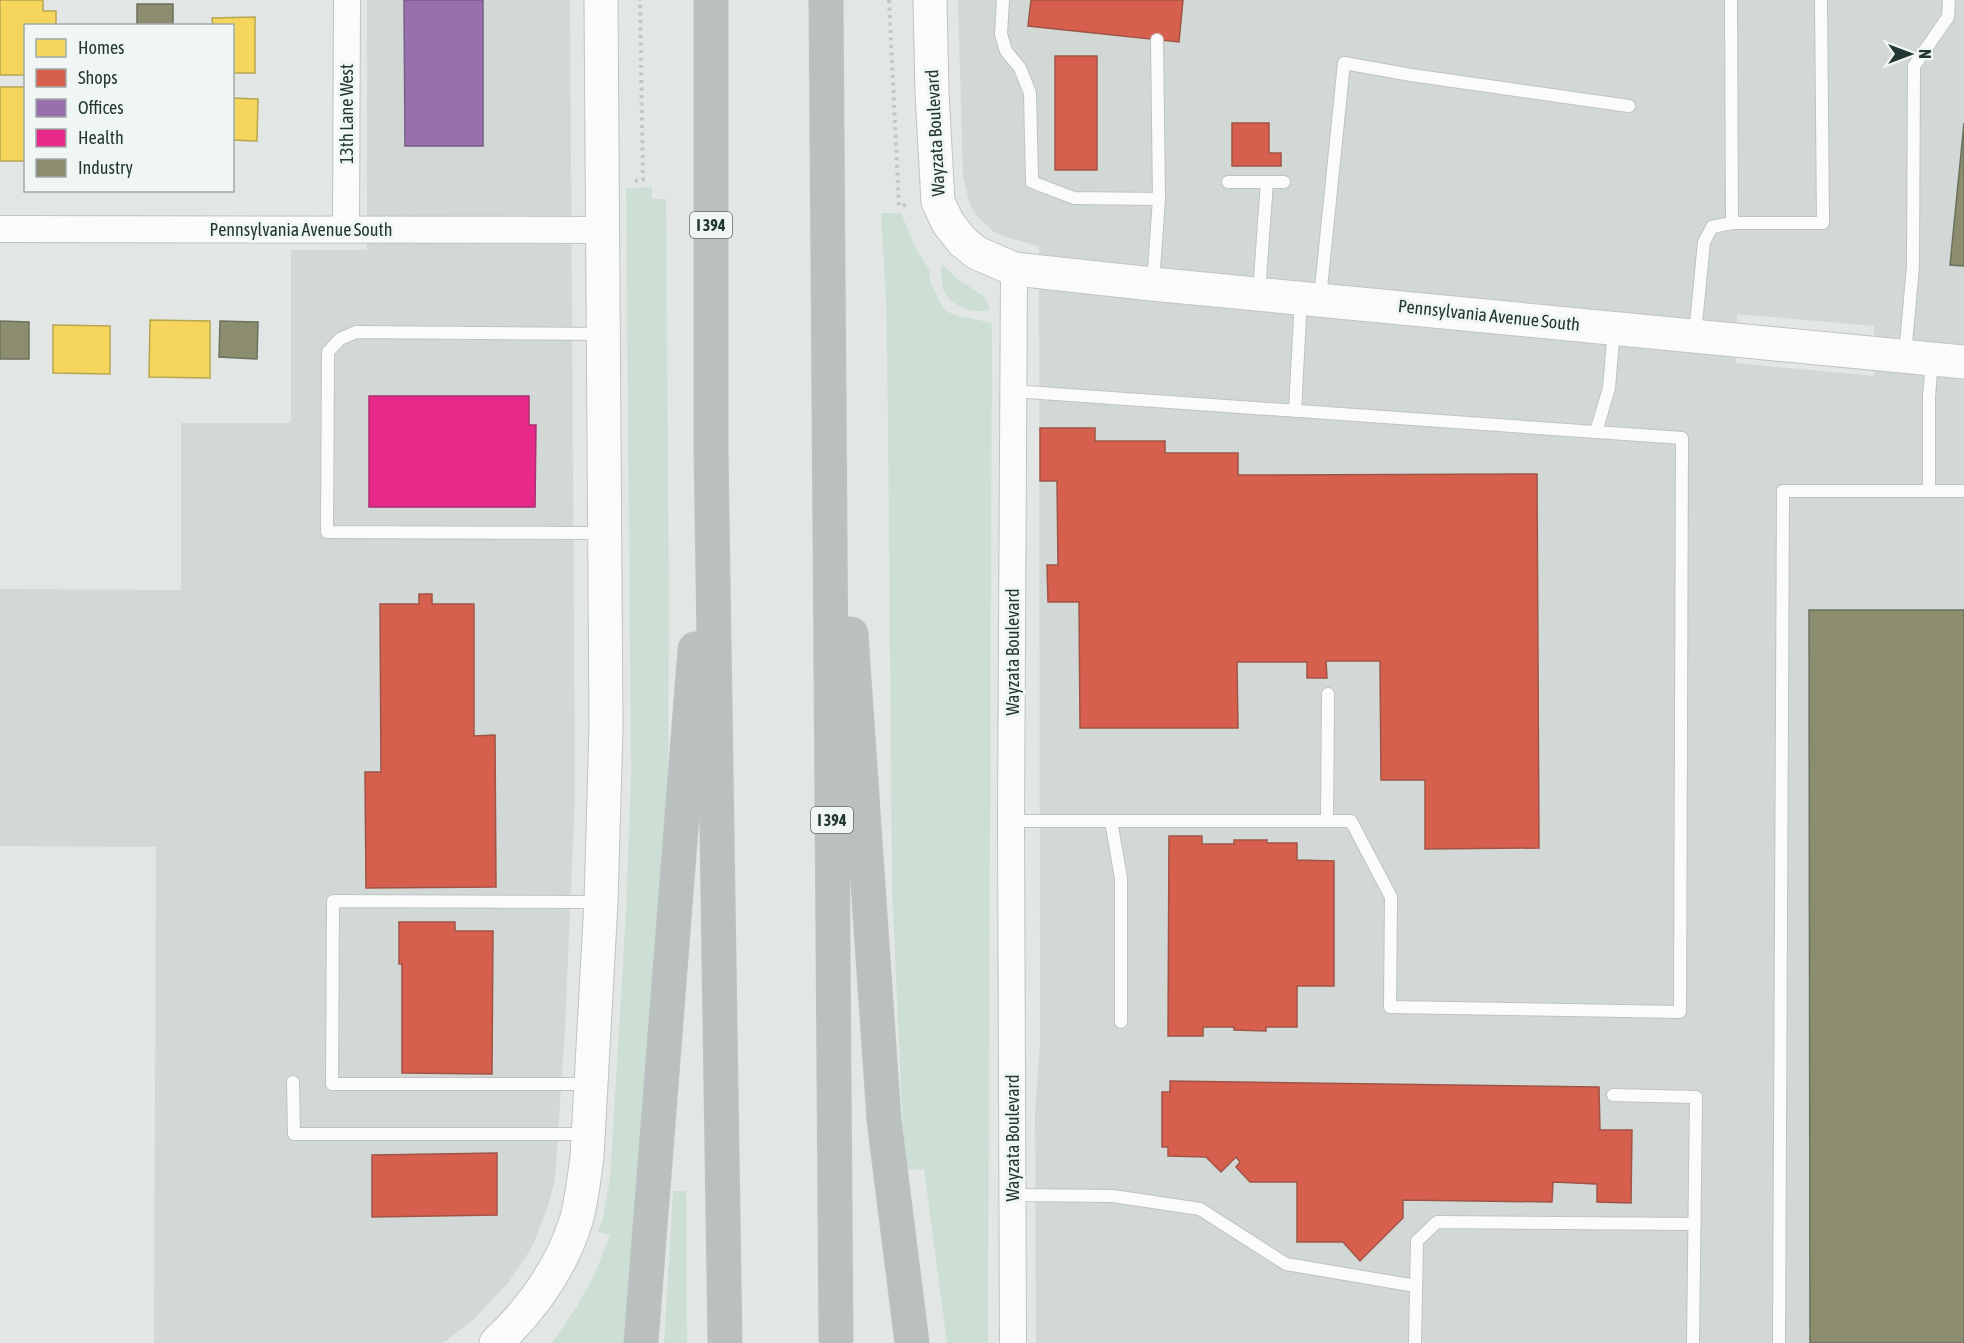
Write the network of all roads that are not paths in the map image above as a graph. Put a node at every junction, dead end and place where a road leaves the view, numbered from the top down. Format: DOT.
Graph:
graph roads {
  1 [pos="346,0"];
  2 [pos="601,0"];
  3 [pos="711,0"];
  4 [pos="826,0"];
  5 [pos="930,0"];
  6 [pos="1003,0"];
  7 [pos="1731,0"];
  8 [pos="1821,0"];
  9 [pos="1950,0"];
  10 [pos="1157,40"];
  11 [pos="1629,106"];
  12 [pos="1228,182"];
  13 [pos="1267,182"];
  14 [pos="1284,182"];
  15 [pos="1158,199"];
  16 [pos="1732,223"];
  17 [pos="0,229"];
  18 [pos="346,229"];
  19 [pos="602,230"];
  20 [pos="1014,269"];
  21 [pos="1152,284"];
  22 [pos="1259,293"];
  23 [pos="828,298"];
  24 [pos="1310,298"];
  25 [pos="1614,327"];
  26 [pos="603,334"];
  27 [pos="1695,336"];
  28 [pos="1918,358"];
  29 [pos="1964,362"];
  30 [pos="1013,391"];
  31 [pos="1295,411"];
  32 [pos="1596,432"];
  33 [pos="711,450"];
  34 [pos="1929,491"];
  35 [pos="1964,491"];
  36 [pos="605,533"];
  37 [pos="1328,694"];
  38 [pos="1011,820"];
  39 [pos="1111,820"];
  40 [pos="1327,820"];
  41 [pos="601,902"];
  42 [pos="1121,1022"];
  43 [pos="293,1082"];
  44 [pos="592,1084"];
  45 [pos="1613,1095"];
  46 [pos="588,1134"];
  47 [pos="1013,1195"];
  48 [pos="1695,1224"];
  49 [pos="1416,1286"];
  50 [pos="496,1343"];
  51 [pos="641,1343"];
  52 [pos="725,1343"];
  53 [pos="836,1343"];
  54 [pos="912,1343"];
  55 [pos="1013,1343"];
  56 [pos="1415,1343"];
  57 [pos="1694,1343"];
  58 [pos="1779,1343"];
  1 -- 18 [label="street, 13th Lane West"];
  2 -- 19 [label="street"];
  3 -- 33 [label="highway, I 394"];
  4 -- 23 [label="highway, I 394"];
  5 -- 20 [label="street, Wayzata Boulevard"];
  6 -- 15 [label="lane"];
  7 -- 16 [label="lane"];
  8 -- 16 [label="lane"];
  9 -- 28 [label="lane"];
  10 -- 15 [label="lane"];
  11 -- 24 [label="lane"];
  12 -- 13 [label="lane"];
  13 -- 14 [label="lane"];
  13 -- 22 [label="lane"];
  15 -- 21 [label="lane"];
  16 -- 27 [label="lane"];
  17 -- 18 [label="street, Pennsylvania Avenue South"];
  18 -- 19 [label="street, Pennsylvania Avenue South"];
  19 -- 26 [label="street"];
  20 -- 21 [label="street, Pennsylvania Avenue South"];
  20 -- 30 [label="street, Wayzata Boulevard"];
  21 -- 22 [label="street, Pennsylvania Avenue South"];
  22 -- 24 [label="street, Pennsylvania Avenue South"];
  23 -- 53 [label="highway, I 394"];
  23 -- 54 [label="highway"];
  24 -- 25 [label="street, Pennsylvania Avenue South"];
  24 -- 31 [label="lane"];
  25 -- 27 [label="street, Pennsylvania Avenue South"];
  25 -- 32 [label="lane"];
  26 -- 36 [label="street"];
  26 -- 36 [label="lane"];
  27 -- 28 [label="street, Pennsylvania Avenue South"];
  28 -- 29 [label="street, Pennsylvania Avenue South"];
  28 -- 34 [label="lane"];
  30 -- 31 [label="lane"];
  30 -- 38 [label="street, Wayzata Boulevard"];
  31 -- 32 [label="lane"];
  32 -- 40 [label="lane"];
  33 -- 51 [label="highway"];
  33 -- 52 [label="highway, I 394"];
  34 -- 35 [label="lane"];
  34 -- 58 [label="lane"];
  36 -- 41 [label="street"];
  37 -- 40 [label="lane"];
  38 -- 39 [label="lane"];
  38 -- 47 [label="street, Wayzata Boulevard"];
  39 -- 40 [label="lane"];
  39 -- 42 [label="lane"];
  41 -- 44 [label="street"];
  41 -- 44 [label="lane"];
  43 -- 46 [label="lane"];
  44 -- 46 [label="street"];
  45 -- 48 [label="lane"];
  46 -- 50 [label="street"];
  47 -- 49 [label="lane"];
  47 -- 55 [label="street, Wayzata Boulevard"];
  48 -- 49 [label="lane"];
  48 -- 57 [label="lane"];
  49 -- 56 [label="lane"];
}
